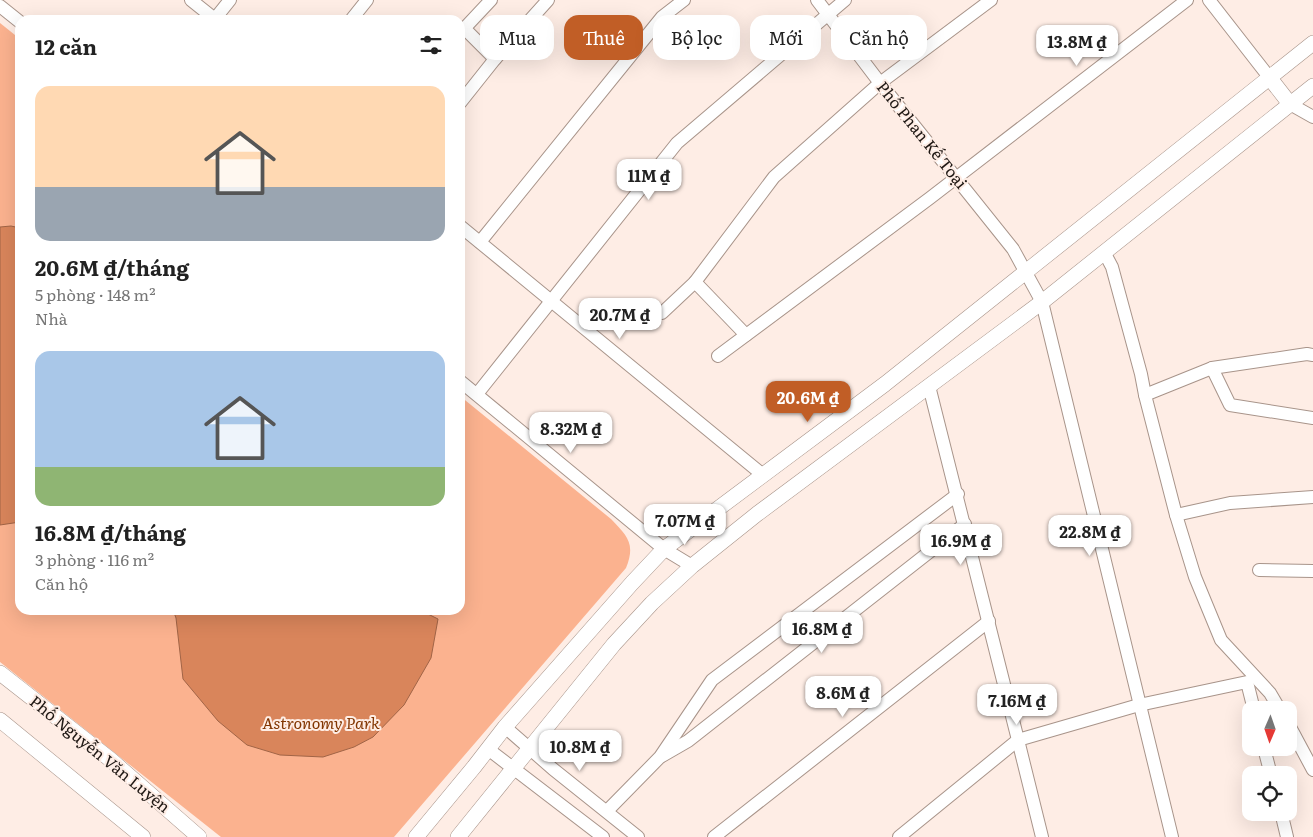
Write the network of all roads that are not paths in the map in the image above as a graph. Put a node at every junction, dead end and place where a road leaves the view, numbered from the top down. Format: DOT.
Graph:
graph roads {
  1 [pos="191,0"];
  2 [pos="230,0"];
  3 [pos="367,0"];
  4 [pos="491,0"];
  5 [pos="548,0"];
  6 [pos="684,0"];
  7 [pos="817,0"];
  8 [pos="845,0"];
  9 [pos="991,0"];
  10 [pos="1187,0"];
  11 [pos="1209,0"];
  12 [pos="0,6"];
  13 [pos="827,14"];
  14 [pos="209,15"];
  15 [pos="219,15"];
  16 [pos="355,15"];
  17 [pos="535,15"];
  18 [pos="15,18"];
  19 [pos="465,28"];
  20 [pos="465,34"];
  21 [pos="1313,43"];
  22 [pos="480,47"];
  23 [pos="495,60"];
  24 [pos="1269,77"];
  25 [pos="880,83"];
  26 [pos="1313,86"];
  27 [pos="465,96"];
  28 [pos="1290,104"];
  29 [pos="1313,117"];
  30 [pos="957,177"];
  31 [pos="465,230"];
  32 [pos="480,242"];
  33 [pos="1104,252"];
  34 [pos="1025,271"];
  35 [pos="695,282"];
  36 [pos="551,301"];
  37 [pos="1042,302"];
  38 [pos="662,313"];
  39 [pos="746,335"];
  40 [pos="1313,355"];
  41 [pos="718,356"];
  42 [pos="1212,368"];
  43 [pos="465,385"];
  44 [pos="929,386"];
  45 [pos="477,394"];
  46 [pos="1144,395"];
  47 [pos="1313,418"];
  48 [pos="763,475"];
  49 [pos="958,494"];
  50 [pos="1313,497"];
  51 [pos="1176,516"];
  52 [pos="965,524"];
  53 [pos="664,549"];
  54 [pos="692,566"];
  55 [pos="1260,570"];
  56 [pos="1313,571"];
  57 [pos="989,620"];
  58 [pos="0,673"];
  59 [pos="1252,701"];
  60 [pos="1275,701"];
  61 [pos="1139,705"];
  62 [pos="0,720"];
  63 [pos="506,727"];
  64 [pos="1018,740"];
  65 [pos="1298,742"];
  66 [pos="529,748"];
  67 [pos="488,749"];
  68 [pos="660,757"];
  69 [pos="514,768"];
  70 [pos="1313,770"];
  71 [pos="607,811"];
  72 [pos="1283,821"];
  73 [pos="588,832"];
  74 [pos="143,837"];
  75 [pos="199,837"];
  76 [pos="416,837"];
  77 [pos="458,837"];
  78 [pos="604,837"];
  79 [pos="638,837"];
  80 [pos="714,837"];
  81 [pos="899,837"];
  82 [pos="1042,837"];
  83 [pos="1172,837"];
  84 [pos="1287,837"];
  1 -- 14 [label="street"];
  2 -- 15 [label="street"];
  3 -- 16 [label="street"];
  4 -- 19 [label="street"];
  5 -- 17 [label="street"];
  6 -- 32 [label="street"];
  7 -- 13 [label="street, Phố Phan Kế Toại"];
  8 -- 13 [label="street"];
  9 -- 25 [label="street"];
  10 -- 30 [label="street"];
  11 -- 24 [label="street"];
  12 -- 18 [label="street"];
  13 -- 25 [label="street, Phố Phan Kế Toại"];
  13 -- 36 [label="street"];
  20 -- 22 [label="street"];
  21 -- 24 [label="main road"];
  23 -- 27 [label="street"];
  24 -- 28 [label="main road"];
  24 -- 34 [label="main road"];
  25 -- 30 [label="street, Phố Phan Kế Toại"];
  25 -- 35 [label="street"];
  26 -- 28 [label="main road"];
  28 -- 29 [label="street"];
  28 -- 33 [label="main road"];
  30 -- 34 [label="street, Phố Phan Kế Toại"];
  30 -- 39 [label="street"];
  31 -- 32 [label="street"];
  32 -- 36 [label="street"];
  33 -- 37 [label="main road"];
  33 -- 46 [label="street"];
  34 -- 37 [label="street, Phố Phan Kế Toại"];
  34 -- 48 [label="main road"];
  35 -- 38 [label="street"];
  35 -- 39 [label="street"];
  36 -- 45 [label="street"];
  36 -- 48 [label="street"];
  37 -- 44 [label="main road"];
  37 -- 61 [label="street, Phố Phan Kế Toại"];
  39 -- 41 [label="street"];
  40 -- 42 [label="street"];
  42 -- 46 [label="street"];
  42 -- 47 [label="street"];
  43 -- 45 [label="street"];
  44 -- 49 [label="street"];
  44 -- 54 [label="main road"];
  45 -- 53 [label="street"];
  46 -- 51 [label="street"];
  48 -- 53 [label="main road"];
  49 -- 52 [label="street"];
  49 -- 68 [label="street"];
  50 -- 51 [label="street"];
  51 -- 60 [label="street"];
  52 -- 57 [label="street"];
  52 -- 68 [label="street"];
  53 -- 54 [label="street"];
  53 -- 63 [label="main road"];
  54 -- 66 [label="main road"];
  55 -- 56 [label="street"];
  57 -- 64 [label="street"];
  57 -- 80 [label="street"];
  58 -- 75 [label="main road, Phố Nguyễn Văn Luyện"];
  59 -- 61 [label="street"];
  61 -- 64 [label="street"];
  61 -- 83 [label="street, Phố Phan Kế Toại"];
  62 -- 74 [label="main road"];
  63 -- 66 [label="street"];
  63 -- 67 [label="main road"];
  64 -- 81 [label="street"];
  64 -- 82 [label="street"];
  65 -- 70 [label="street"];
  66 -- 69 [label="main road"];
  66 -- 71 [label="street"];
  67 -- 69 [label="street"];
  67 -- 76 [label="main road"];
  68 -- 71 [label="street"];
  69 -- 73 [label="street"];
  69 -- 77 [label="main road"];
  71 -- 79 [label="street"];
  72 -- 84 [label="street"];
  73 -- 78 [label="street"];
}
